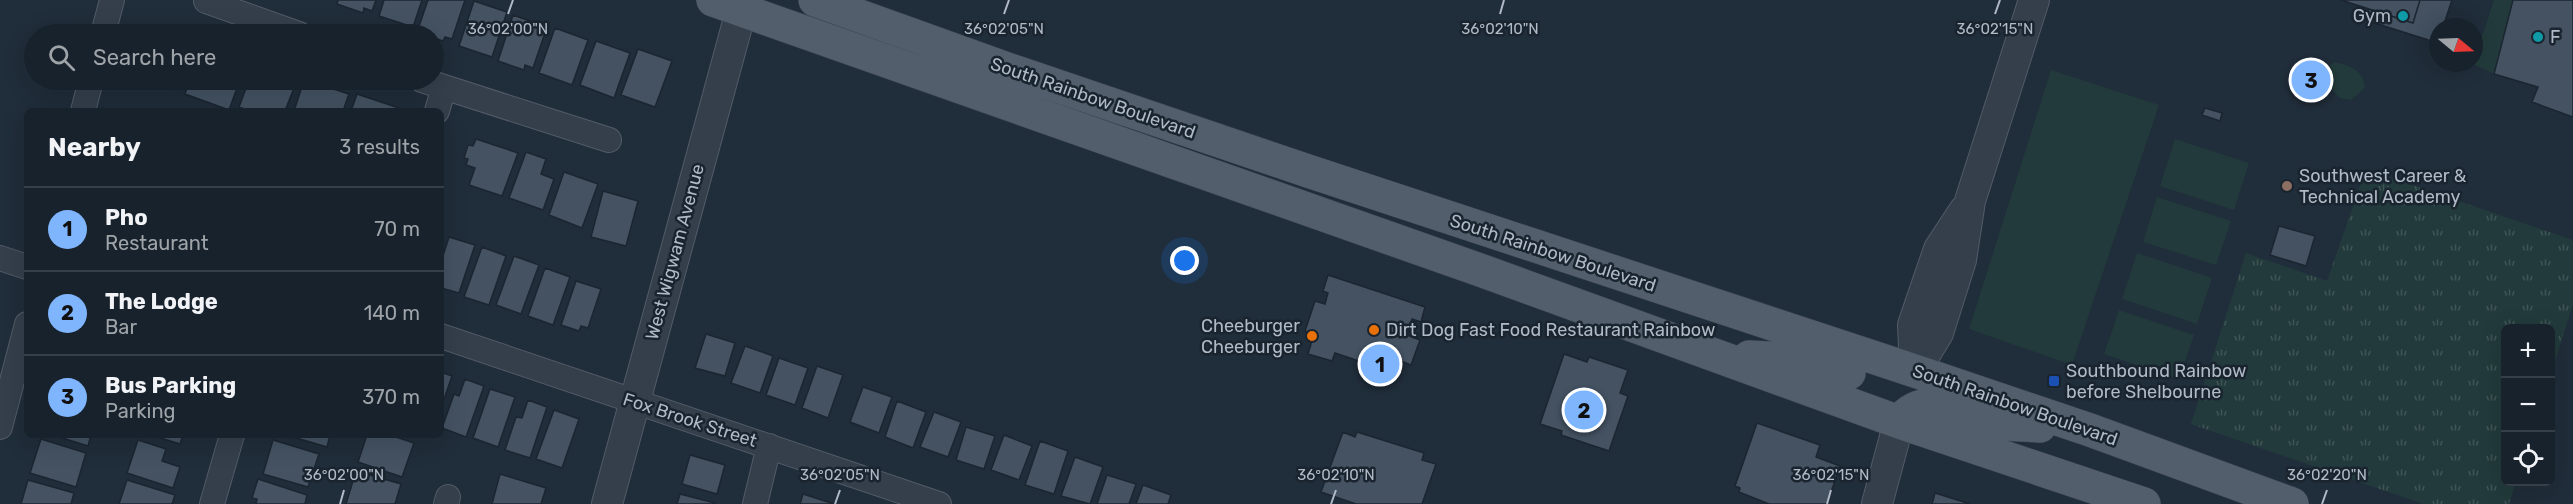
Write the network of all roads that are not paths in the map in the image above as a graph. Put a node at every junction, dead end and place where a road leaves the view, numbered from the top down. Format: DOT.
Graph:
graph roads {
  1 [pos="112,0"];
  2 [pos="815,0"];
  3 [pos="2034,0"];
  4 [pos="206,1"];
  5 [pos="732,3"];
  6 [pos="106,24"];
  7 [pos="271,24"];
  8 [pos="444,87"];
  9 [pos="88,90"];
  10 [pos="434,90"];
  11 [pos="84,108"];
  12 [pos="437,108"];
  13 [pos="609,140"];
  14 [pos="1139,150"];
  15 [pos="1308,171"];
  16 [pos="1333,218"];
  17 [pos="1529,245"];
  18 [pos="0,258"];
  19 [pos="24,266"];
  20 [pos="24,335"];
  21 [pos="444,337"];
  22 [pos="1718,356"];
  23 [pos="1915,370"];
  24 [pos="635,402"];
  25 [pos="1899,422"];
  26 [pos="0,427"];
  27 [pos="2090,430"];
  28 [pos="230,438"];
  29 [pos="769,446"];
  30 [pos="212,504"];
  31 [pos="608,504"];
  32 [pos="754,504"];
  33 [pos="939,504"];
  34 [pos="1877,504"];
  35 [pos="2145,504"];
  36 [pos="2292,504"];
  1 -- 6 [label="street"];
  2 -- 15 [label="main road, South Rainbow Boulevard"];
  3 -- 23 [label="street"];
  4 -- 7 [label="street"];
  5 -- 14 [label="main road, South Rainbow Boulevard"];
  5 -- 24 [label="street, West Wigwam Avenue"];
  8 -- 13 [label="street"];
  9 -- 11 [label="street"];
  10 -- 12 [label="street"];
  14 -- 15 [label="main road"];
  14 -- 16 [label="main road, South Rainbow Boulevard"];
  15 -- 17 [label="main road, South Rainbow Boulevard"];
  16 -- 17 [label="main road"];
  16 -- 22 [label="main road, South Rainbow Boulevard"];
  17 -- 23 [label="main road, South Rainbow Boulevard"];
  18 -- 19 [label="street"];
  20 -- 26 [label="street"];
  21 -- 24 [label="street, Fox Brook Street"];
  22 -- 23 [label="main road"];
  22 -- 25 [label="main road, South Rainbow Boulevard"];
  23 -- 27 [label="main road, South Rainbow Boulevard"];
  24 -- 29 [label="street, Fox Brook Street"];
  24 -- 31 [label="street, West Wigwam Avenue"];
  25 -- 27 [label="main road"];
  25 -- 34 [label="street"];
  25 -- 35 [label="main road, South Rainbow Boulevard"];
  27 -- 36 [label="main road, South Rainbow Boulevard"];
  28 -- 30 [label="street"];
  29 -- 32 [label="street"];
  29 -- 33 [label="street, Fox Brook Street"];
}
